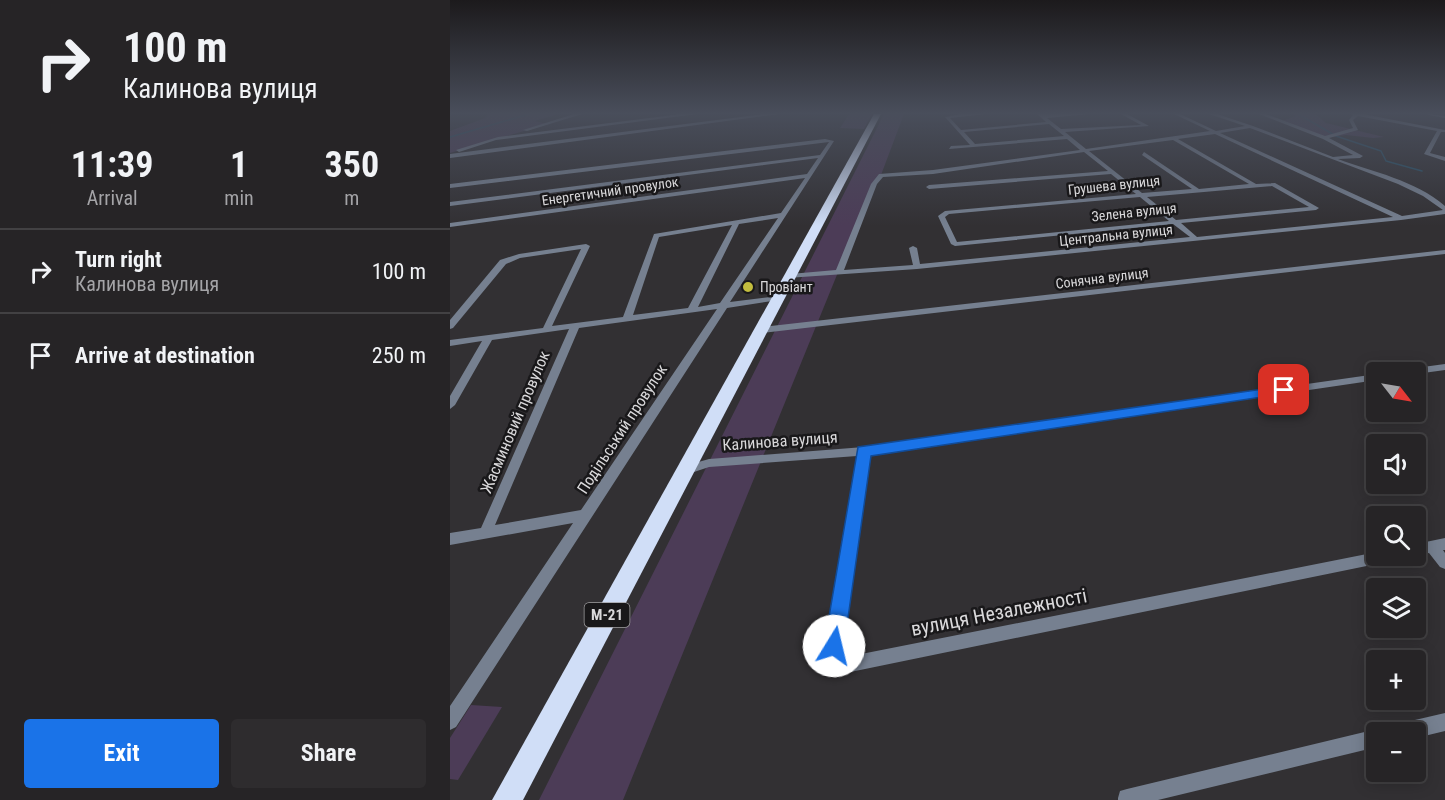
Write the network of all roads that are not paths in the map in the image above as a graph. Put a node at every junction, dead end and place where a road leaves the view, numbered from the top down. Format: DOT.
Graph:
graph roads {
  1 [pos="472,151"];
  2 [pos="744,151"];
  3 [pos="825,151"];
  4 [pos="858,151"];
  5 [pos="1090,151"];
  6 [pos="1196,151"];
  7 [pos="1257,151"];
  8 [pos="1314,151"];
  9 [pos="1351,151"];
  10 [pos="1428,151"];
  11 [pos="1085,152"];
  12 [pos="450,154"];
  13 [pos="1144,154"];
  14 [pos="822,156"];
  15 [pos="1329,157"];
  16 [pos="1445,159"];
  17 [pos="1110,173"];
  18 [pos="808,176"];
  19 [pos="1254,185"];
  20 [pos="450,186"];
  21 [pos="929,187"];
  22 [pos="1196,189"];
  23 [pos="1140,195"];
  24 [pos="1429,197"];
  25 [pos="1445,198"];
  26 [pos="450,204"];
  27 [pos="1316,208"];
  28 [pos="1445,211"];
  29 [pos="783,215"];
  30 [pos="1401,218"];
  31 [pos="737,222"];
  32 [pos="1173,222"];
  33 [pos="450,225"];
  34 [pos="1196,239"];
  35 [pos="955,244"];
  36 [pos="913,248"];
  37 [pos="1445,252"];
  38 [pos="917,267"];
  39 [pos="839,272"];
  40 [pos="790,276"];
  41 [pos="779,298"];
  42 [pos="723,306"];
  43 [pos="691,310"];
  44 [pos="627,319"];
  45 [pos="450,326"];
  46 [pos="574,326"];
  47 [pos="546,330"];
  48 [pos="761,330"];
  49 [pos="489,338"];
  50 [pos="450,343"];
  51 [pos="1445,367"];
  52 [pos="1426,370"];
  53 [pos="1366,378"];
  54 [pos="450,405"];
  55 [pos="864,451"];
  56 [pos="685,470"];
  57 [pos="586,515"];
  58 [pos="486,531"];
  59 [pos="450,539"];
  60 [pos="1438,545"];
  61 [pos="1366,560"];
  62 [pos="1445,563"];
  63 [pos="450,721"];
  64 [pos="1445,722"];
  65 [pos="1426,726"];
  66 [pos="1366,741"];
  67 [pos="1126,798"];
  68 [pos="507,800"];
  1 -- 12 [label="street"];
  2 -- 20 [label="street"];
  3 -- 14 [label="street"];
  4 -- 40 [label="highway, М-21"];
  5 -- 11 [label="street"];
  6 -- 19 [label="street"];
  7 -- 30 [label="street"];
  8 -- 15 [label="street"];
  9 -- 15 [label="street"];
  10 -- 16 [label="street"];
  11 -- 17 [label="street"];
  11 -- 39 [label="street"];
  13 -- 22 [label="street"];
  14 -- 18 [label="street, Подільський провулок"];
  14 -- 26 [label="street"];
  15 -- 24 [label="street"];
  17 -- 21 [label="street"];
  17 -- 23 [label="street"];
  18 -- 29 [label="street, Подільський провулок"];
  18 -- 33 [label="street, Енергетичний провулок"];
  19 -- 22 [label="street, Грушева вулиця"];
  19 -- 27 [label="street, Грушева вулиця"];
  22 -- 23 [label="street, Грушева вулиця"];
  23 -- 32 [label="street"];
  23 -- 35 [label="street, Грушева вулиця"];
  24 -- 25 [label="street"];
  24 -- 28 [label="street"];
  27 -- 32 [label="street, Зелена вулиця"];
  28 -- 30 [label="street, Центральна вулиця"];
  29 -- 31 [label="street"];
  29 -- 42 [label="street, Подільський провулок"];
  30 -- 34 [label="street, Центральна вулиця"];
  31 -- 43 [label="street"];
  31 -- 44 [label="street"];
  32 -- 34 [label="street"];
  32 -- 35 [label="street, Зелена вулиця"];
  34 -- 38 [label="street, Центральна вулиця"];
  36 -- 38 [label="street"];
  37 -- 48 [label="street, Сонячна вулиця"];
  38 -- 39 [label="street, Центральна вулиця"];
  39 -- 40 [label="street, Центральна вулиця"];
  40 -- 41 [label="highway, М-21"];
  41 -- 42 [label="street"];
  41 -- 48 [label="highway, М-21"];
  42 -- 43 [label="street"];
  42 -- 57 [label="street, Подільський провулок"];
  43 -- 44 [label="street"];
  44 -- 46 [label="street"];
  45 -- 47 [label="street"];
  46 -- 47 [label="street"];
  46 -- 58 [label="street, Жасминовий провулок"];
  47 -- 49 [label="street"];
  48 -- 56 [label="highway, М-21"];
  49 -- 50 [label="street"];
  49 -- 54 [label="street"];
  51 -- 52 [label="street"];
  53 -- 55 [label="street, Калинова вулиця"];
  55 -- 56 [label="street, Калинова вулиця"];
  55 -- 61 [label="street, вулиця Незалежності"];
  56 -- 68 [label="highway, М-21"];
  57 -- 58 [label="street"];
  57 -- 63 [label="street, Подільський провулок"];
  58 -- 59 [label="street"];
  60 -- 62 [label="street"];
  64 -- 65 [label="street"];
  66 -- 67 [label="street"];
}
